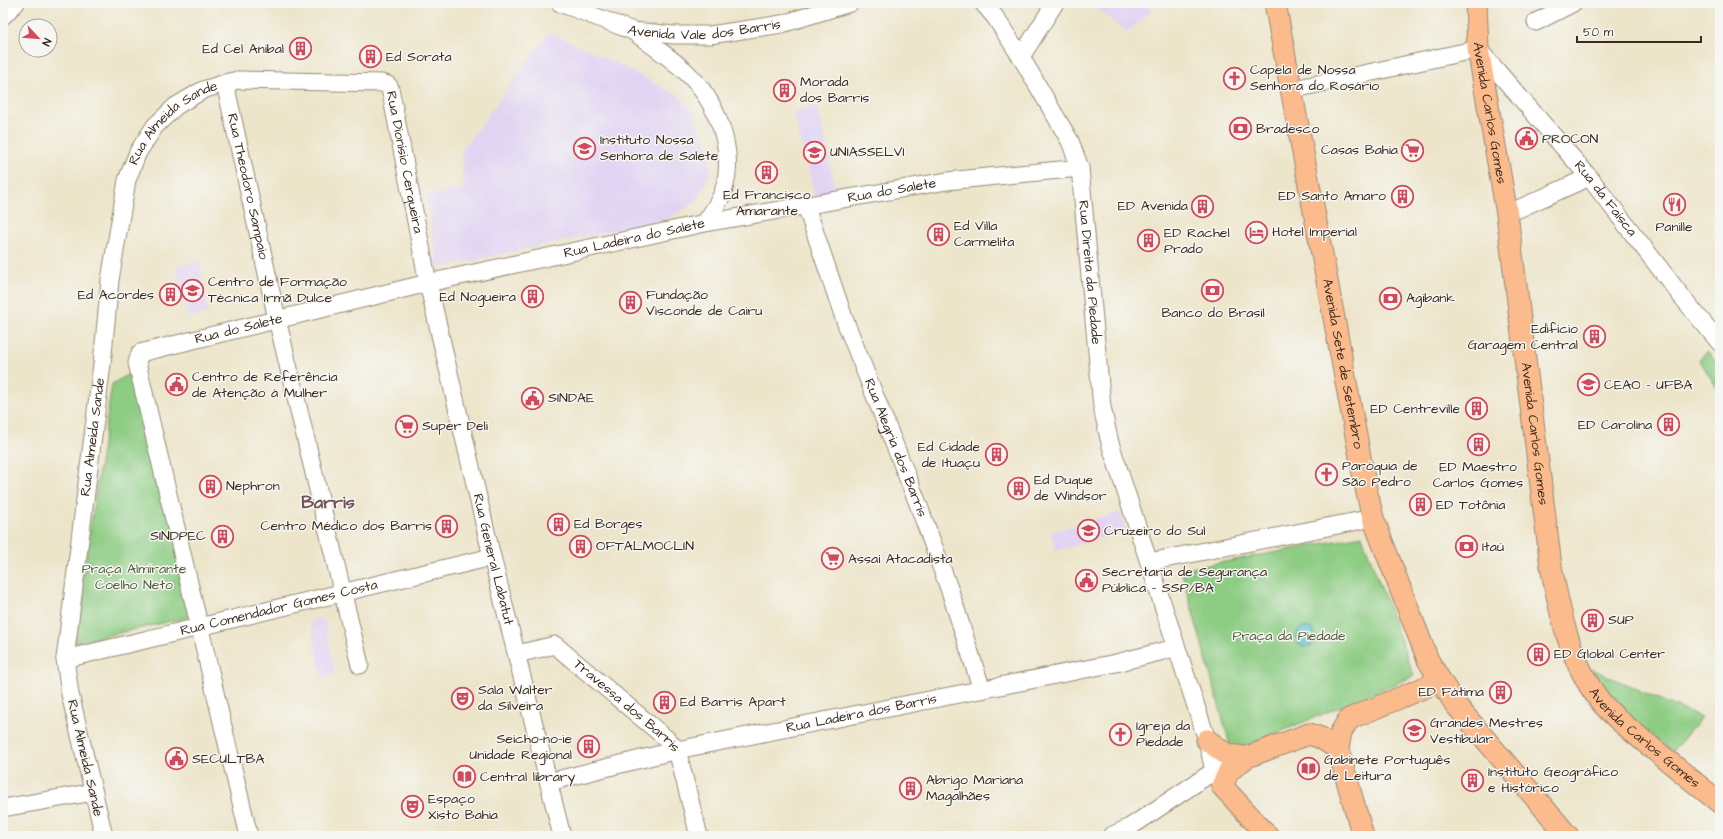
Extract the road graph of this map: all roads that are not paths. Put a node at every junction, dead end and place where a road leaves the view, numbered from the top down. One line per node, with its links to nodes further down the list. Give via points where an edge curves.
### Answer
1 (16, 3): 9 (street)
2 (560, 3): 11 (street, Avenida Vale dos Barris)
3 (850, 3): 11 (street, Avenida Vale dos Barris, via 782,24 710,35)
4 (983, 3): 13 (street, Rua Direita da Piedade)
5 (1055, 3): 13 (street)
6 (1275, 3): 15 (main road, Avenida Sete de Setembro)
7 (1476, 3): 12 (main road, Avenida Carlos Gomes)
8 (1573, 3): 10 (street)
9 (3, 16)
10 (1536, 22)
11 (633, 31): 20 (street, Rua Ladeira do Salete, via 684,71 704,92 718,116 726,149 727,174 718,205)
12 (1478, 49): 15 (street); 17 (street, Rua da Faísca); 19 (main road, Avenida Carlos Gomes)
13 (1021, 57): 16 (street, Rua Direita da Piedade, via 1070,141)
14 (225, 83): 21 (street, Rua Dionísio Cerqueira, via 238,80 388,85); 22 (street, Rua Theodoro Sampaio); 31 (street, Rua Almeida Sande, via 203,90 176,106 155,126 138,152 127,180 110,280)
15 (1290, 90): 24 (main road, Avenida Sete de Setembro)
16 (1080, 168): 18 (street, Rua do Salete, via 948,181); 26 (street, Rua Direita da Piedade, via 1102,407 1110,443)
17 (1589, 178): 19 (street); 23 (street, Rua da Faísca)
18 (806, 206): 20 (street, Rua do Salete); 34 (street, Rua Alegria dos Barris, via 845,321 950,591)
19 (1507, 214): 42 (main road, Avenida Carlos Gomes, via 1551,566 1568,642 1601,702)
20 (705, 223): 21 (street, Rua Ladeira do Salete)
21 (428, 283): 22 (street, Rua do Salete); 25 (street, Rua General Labatut)
22 (277, 319): 27 (street, Rua Theodoro Sampaio); 28 (street, Rua do Salete, via 143,351 137,363)
23 (1720, 343)
24 (1373, 518): 26 (street); 33 (main road, Avenida Sete de Setembro, via 1428,660)
25 (492, 556): 27 (street, Rua Comendador Gomes Costa); 30 (street, Rua General Labatut)
26 (1149, 562): 29 (street)
27 (343, 592): 28 (street, Rua Comendador Gomes Costa); 32 (street, Rua Theodoro Sampaio)
28 (200, 626): 31 (street, Rua Comendador Gomes Costa); 45 (street)
29 (1175, 648): 34 (street, Rua Ladeira dos Barris, via 1116,663); 35 (street)
30 (518, 654): 37 (street, Travessa dos Barris, via 556,645); 40 (street, Rua General Labatut)
31 (65, 659): 41 (street, Rua Almeida Sande, via 70,694)
32 (360, 665)
33 (1440, 682): 36 (main road, via 1349,719 1341,732); 51 (main road, Avenida Sete de Setembro, via 1474,727)
34 (982, 690): 37 (street, Rua Ladeira dos Barris)
35 (1207, 740): 38 (main road, via 1227,755); 39 (street)
36 (1338, 749): 38 (main road, via 1309,734); 50 (main road)
37 (677, 750): 40 (street, Rua Ladeira dos Barris); 47 (street, Travessa dos Barris)
38 (1247, 758): 39 (main road)
39 (1218, 779): 48 (street); 49 (main road)
40 (548, 782): 46 (street, Rua General Labatut)
41 (94, 792): 43 (street); 44 (street, Rua Almeida Sande)
42 (1720, 803)
43 (3, 808)
44 (104, 836)
45 (248, 836)
46 (562, 836)
47 (699, 836)
48 (1111, 836)
49 (1268, 836)
50 (1362, 836)
51 (1568, 836)

